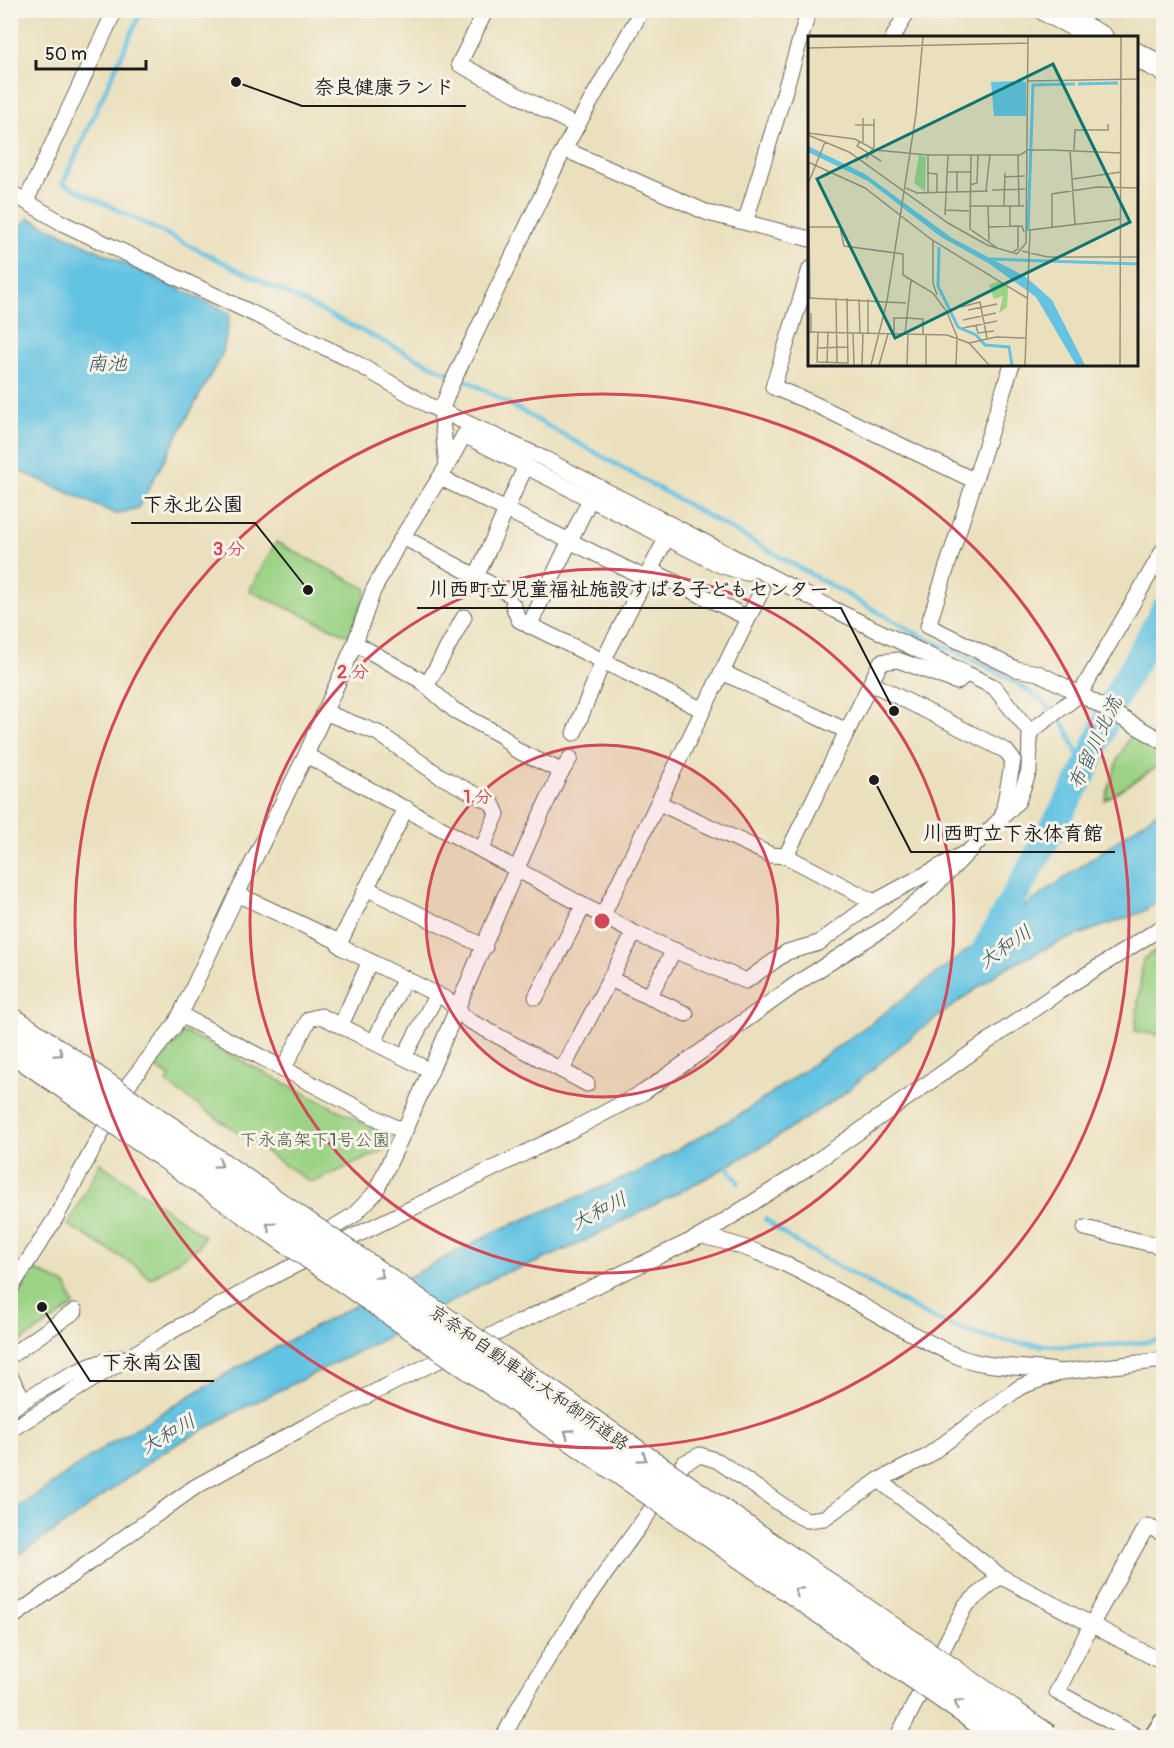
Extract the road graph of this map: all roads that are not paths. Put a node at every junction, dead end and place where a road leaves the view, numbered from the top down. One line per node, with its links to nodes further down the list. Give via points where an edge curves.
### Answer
1 (115, 10): 14 (street)
2 (486, 10): 11 (street, via 459,64)
3 (642, 10): 11 (street)
4 (809, 10): 15 (street)
5 (908, 10): 7 (street)
6 (1047, 10): 8 (highway)
7 (894, 36)
8 (1097, 36)
9 (1138, 56): 10 (highway)
10 (1164, 69)
11 (576, 126): 12 (street)
12 (564, 148): 15 (street, via 708,213); 19 (street, via 459,367)
13 (10, 192): 14 (street)
14 (26, 201): 19 (street, via 62,223 349,359)
15 (746, 220): 16 (street)
16 (808, 238)
17 (808, 275): 23 (street, via 773,387)
18 (1011, 366): 23 (street)
19 (442, 417): 20 (street); 22 (street); 30 (street, via 545,459)
20 (464, 435): 21 (street); 22 (street)
21 (526, 466): 24 (street); 25 (street)
22 (444, 472): 25 (street); 26 (street)
23 (973, 480): 39 (street, via 928,626)
24 (590, 498): 27 (street); 28 (street)
25 (507, 510): 28 (street); 32 (street)
26 (403, 537): 32 (street); 37 (street, via 373,591)
27 (667, 537): 30 (street, via 720,565 746,573); 31 (street)
28 (570, 541): 31 (street, via 641,576); 36 (street)
29 (1164, 549): 45 (street)
30 (755, 568): 41 (street)
31 (647, 574): 35 (street, via 654,572); 38 (street)
32 (473, 576): 36 (street, via 511,599 519,620)
33 (762, 590): 35 (street)
34 (464, 617): 43 (street)
35 (748, 618): 40 (street)
36 (529, 626): 38 (street)
37 (355, 643): 43 (street); 47 (street)
38 (603, 661): 46 (street); 50 (street)
39 (1014, 670): 44 (street); 45 (street, via 1038,674)
40 (722, 672): 46 (street); 49 (street)
41 (966, 674): 42 (street, via 957,682 898,660 881,662); 44 (street)
42 (871, 683): 49 (street); 55 (street, via 1006,751 1013,760)
43 (427, 685): 59 (street, via 454,710 502,736 516,750 566,765)
44 (996, 685): 48 (street)
45 (1085, 697): 48 (street, via 1059,709); 51 (street)
46 (703, 710): 53 (street)
47 (324, 712): 52 (street); 56 (street, via 378,733 440,776 492,803 497,814)
48 (1036, 728): 55 (street, via 1029,771 1018,801)
49 (847, 731): 58 (street)
50 (574, 733)
51 (1164, 742)
52 (306, 755): 54 (street); 61 (street)
53 (659, 803): 58 (street, via 771,855); 64 (street)
54 (406, 808): 56 (street); 60 (street)
55 (1002, 818): 57 (street)
56 (482, 849): 59 (street)
57 (971, 851): 62 (street, via 951,858); 92 (street, via 888,926 764,1006 644,1092)
58 (786, 856): 62 (street)
59 (516, 870): 63 (street); 68 (street)
60 (366, 888): 67 (street); 68 (street)
61 (237, 894): 67 (street); 78 (street)
62 (874, 902): 69 (street, via 819,943 787,952 746,981)
63 (583, 907): 64 (street); 75 (street)
64 (602, 917): 66 (street)
65 (1164, 926): 90 (street, via 1057,993 804,1170)
66 (634, 933): 69 (street); 72 (street)
67 (339, 944): 70 (street)
68 (484, 947): 76 (street)
69 (674, 950): 74 (street)
70 (370, 961): 71 (street); 80 (street)
71 (405, 978): 73 (street); 81 (street)
72 (610, 980): 74 (street); 85 (street)
73 (436, 994): 76 (street); 83 (street)
74 (649, 997): 77 (street)
75 (536, 998)
76 (459, 1010): 85 (street, via 468,1020); 86 (street)
77 (686, 1014)
78 (180, 1015): 84 (street); 93 (street, via 127,1086 55,1219)
79 (10, 1020): 113 (highway, 京奈和自動車道;大和御所道路, one-way to 113, bridge)
80 (340, 1025): 81 (street); 84 (street, via 321,1016 309,1019)
81 (374, 1042): 83 (street)
82 (10, 1047): 112 (highway, 京奈和自動車道;大和御所道路, one-way to 82, bridge)
83 (404, 1057): 86 (street)
84 (283, 1070): 88 (street, via 393,1127)
85 (562, 1070): 87 (street)
86 (431, 1071): 88 (street)
87 (587, 1084)
88 (406, 1129): 92 (street, via 375,1193 354,1215 297,1249)
89 (1085, 1228): 91 (street)
90 (701, 1236): 98 (street, via 729,1241 784,1265 960,1358); 106 (street, via 393,1383 205,1482 93,1557)
91 (1164, 1247)
92 (283, 1271): 96 (street)
93 (10, 1289)
94 (75, 1311): 95 (street)
95 (10, 1356)
96 (127, 1358): 100 (street, via 98,1362); 102 (street)
97 (1164, 1360): 98 (street)
98 (1061, 1372): 103 (street, via 1020,1387 926,1457)
99 (10, 1376): 100 (street)
100 (24, 1400): 101 (street)
101 (10, 1410)
102 (10, 1430)
103 (879, 1479): 105 (street); 110 (street, via 824,1518 807,1520 718,1461 700,1455 684,1463 601,1579 529,1688)
104 (1164, 1534): 107 (street, via 1147,1526)
105 (1000, 1576): 107 (street); 111 (street, via 965,1606)
106 (10, 1619)
107 (1091, 1625): 108 (street); 114 (street, via 1057,1692)
108 (1164, 1663)
109 (1164, 1724): 115 (main road)
110 (503, 1737)
111 (897, 1737)
112 (1005, 1737)
113 (1047, 1737)
114 (1140, 1737)
115 (1155, 1737)

